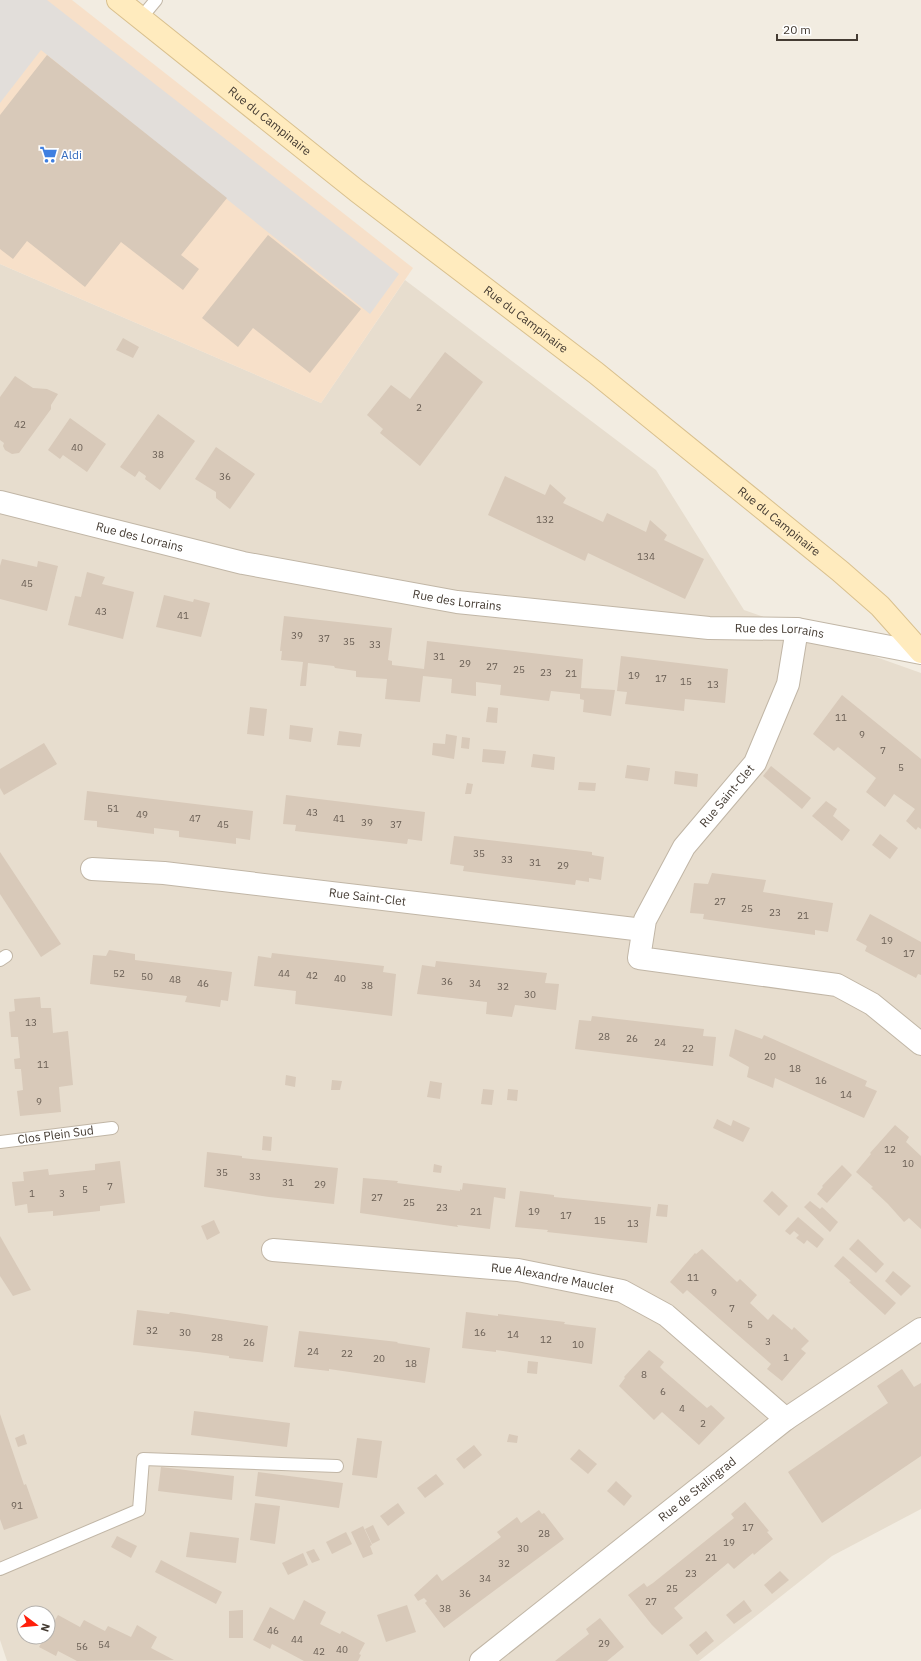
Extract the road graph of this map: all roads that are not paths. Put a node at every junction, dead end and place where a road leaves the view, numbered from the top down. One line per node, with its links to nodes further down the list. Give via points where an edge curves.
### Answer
1 (118, 0): 3 (main road, Rue du Campinaire)
2 (156, 0): 3 (lane)
3 (141, 18): 6 (main road, Rue du Campinaire, via 357,191 620,393 880,606)
4 (0, 502): 5 (street, Rue des Lorrains, via 243,563 457,602 709,628)
5 (797, 629): 6 (street, Rue des Lorrains); 8 (street, Rue Saint-Clet, via 788,684 755,763 684,847 645,920)
6 (921, 652)
7 (92, 869): 8 (street, Rue Saint-Clet, via 164,873)
8 (643, 930): 9 (street, Rue Saint-Clet, via 639,958 837,985 872,1004)
9 (921, 1044)
10 (112, 1128): 11 (lane, Clos Plein Sud)
11 (0, 1142)
12 (273, 1250): 14 (street, Rue Alexandre Mauclet, via 518,1270 622,1291 666,1315)
13 (921, 1329): 14 (street, Rue de Stalingrad)
14 (786, 1419): 17 (street, Rue de Stalingrad)
15 (337, 1466): 16 (lane, via 143,1459 139,1510)
16 (0, 1569)
17 (481, 1661)

